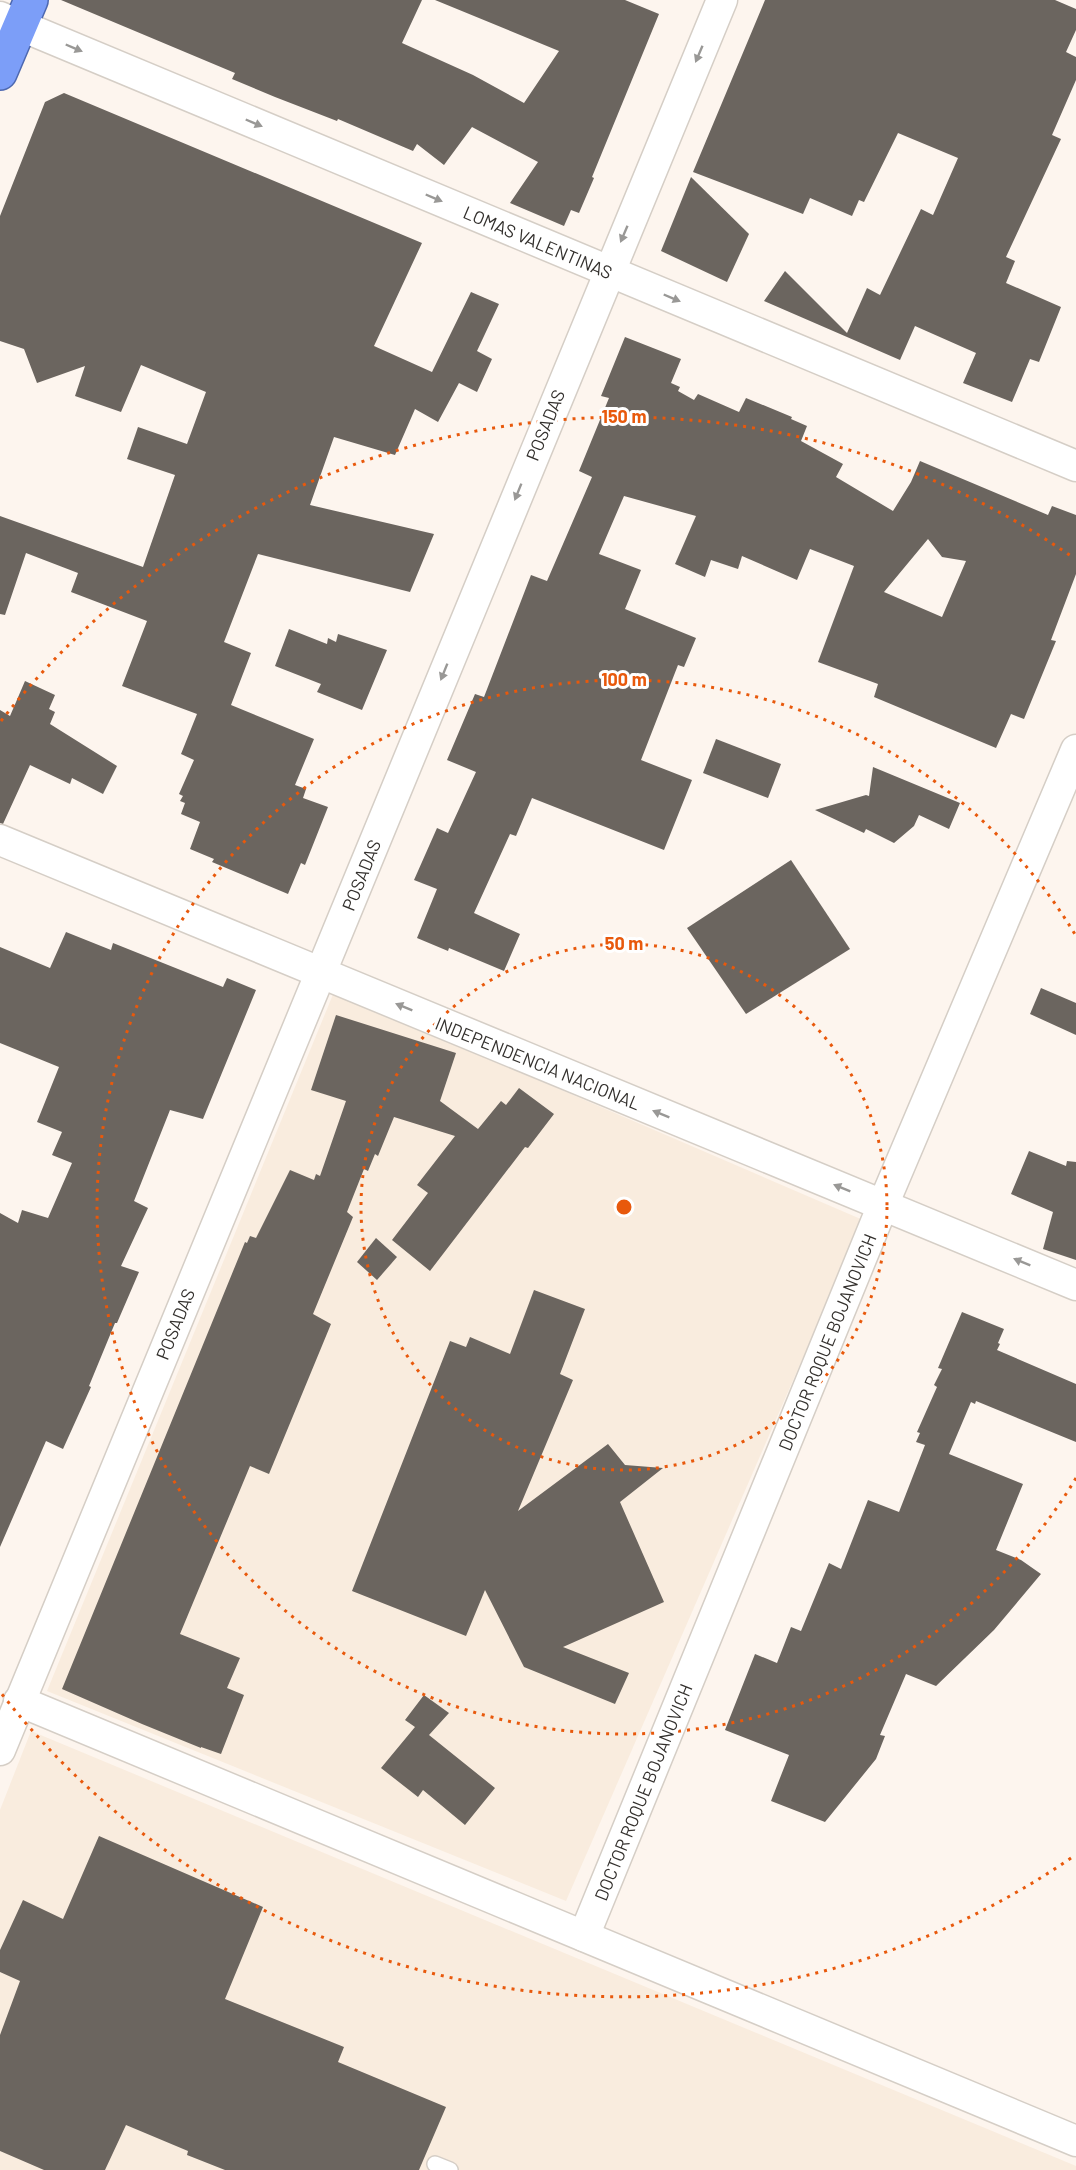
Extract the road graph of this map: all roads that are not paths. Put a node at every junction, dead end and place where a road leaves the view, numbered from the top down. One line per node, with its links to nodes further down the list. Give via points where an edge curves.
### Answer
1 (722, 0): 4 (street, POSADAS, one-way to 4)
2 (17, 14): 3 (highway); 4 (street, LOMAS VALENTINAS, one-way to 4)
3 (0, 74)
4 (609, 271): 5 (street, LOMAS VALENTINAS, one-way to 5); 8 (street, POSADAS, one-way to 8)
5 (1076, 466)
6 (1076, 750): 9 (street, DOCTOR ROQUE BOJANOVICH)
7 (0, 840): 8 (street, INDEPENDENCIA NACIONAL)
8 (320, 973): 9 (street, INDEPENDENCIA NACIONAL, one-way to 8); 11 (street, POSADAS)
9 (883, 1205): 10 (street, INDEPENDENCIA NACIONAL, one-way to 9); 13 (street, DOCTOR ROQUE BOJANOVICH)
10 (1076, 1285)
11 (19, 1701): 12 (street, POSADAS); 13 (street)
12 (0, 1750)
13 (584, 1936): 14 (street)
14 (1076, 2141)

